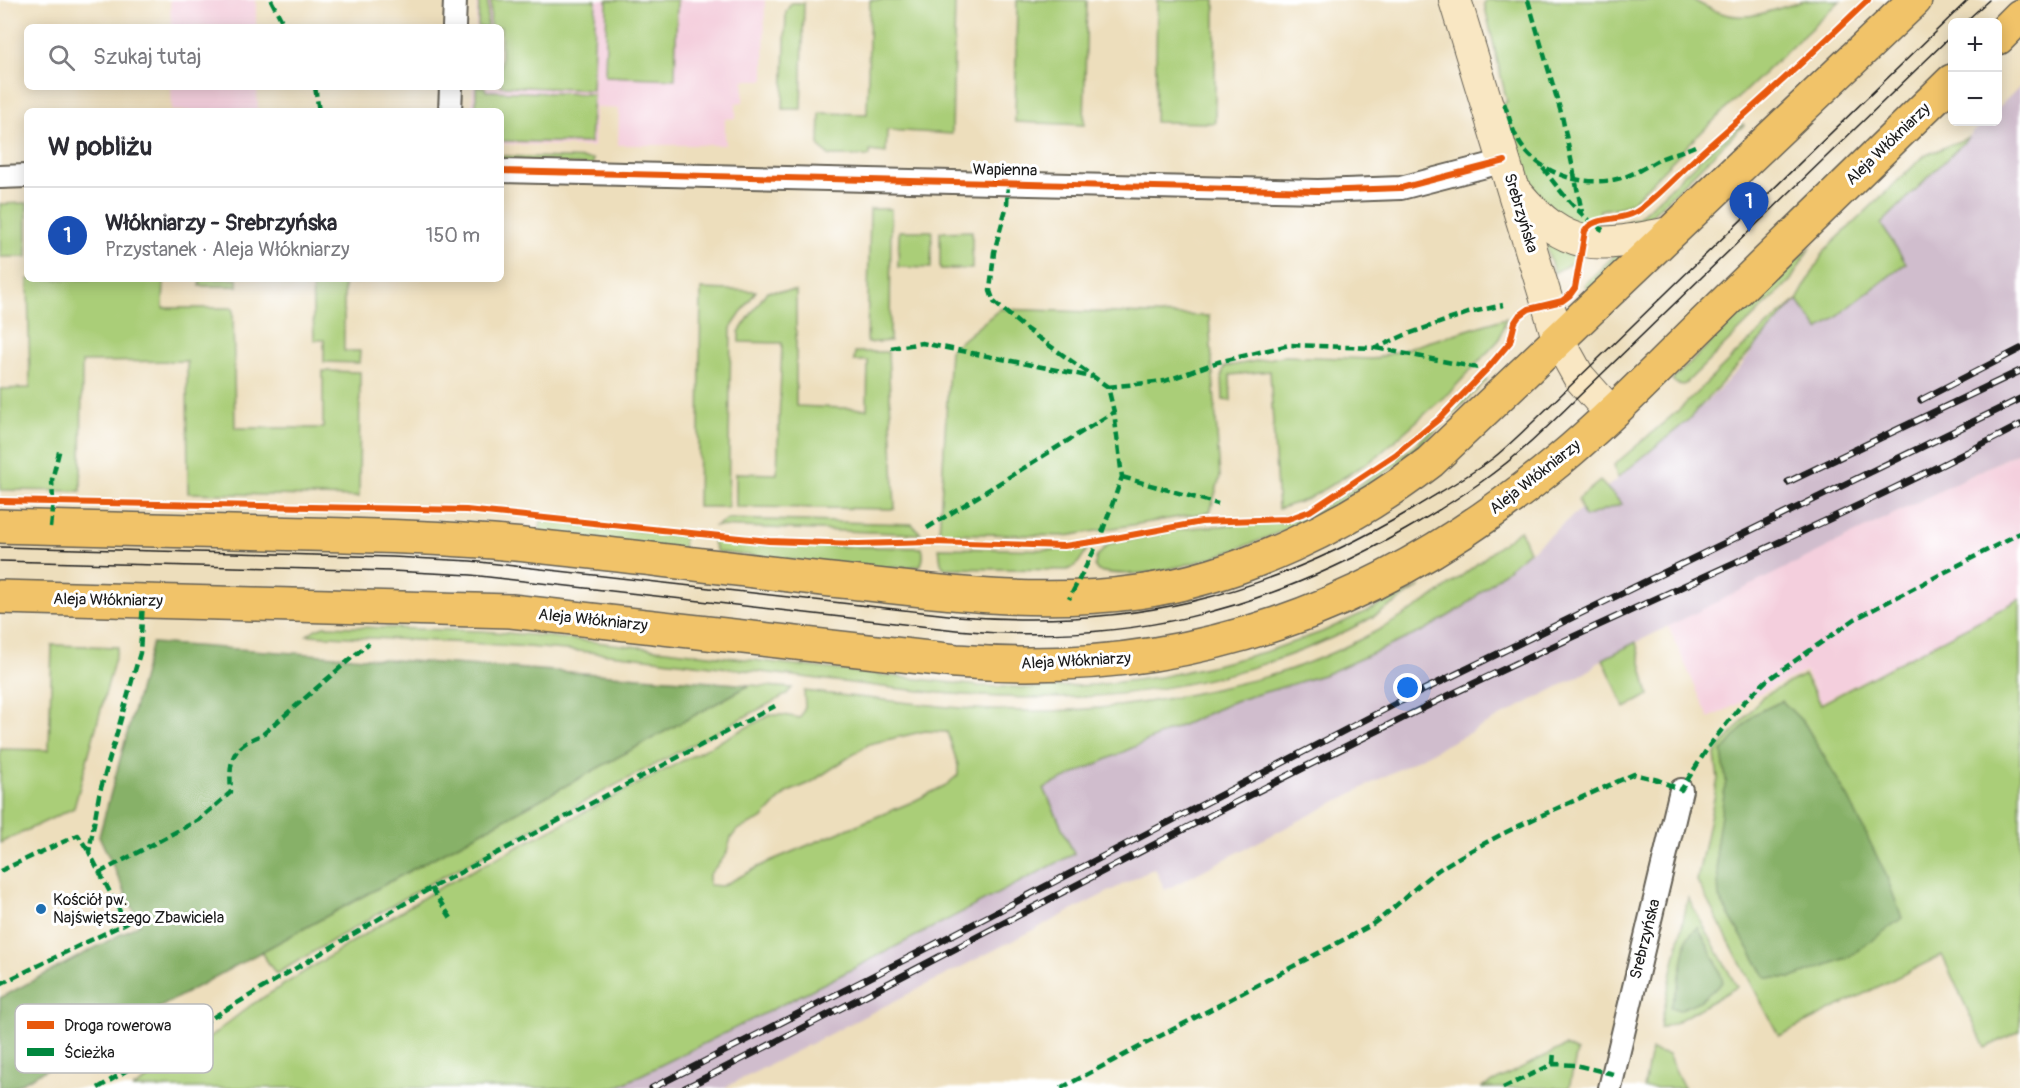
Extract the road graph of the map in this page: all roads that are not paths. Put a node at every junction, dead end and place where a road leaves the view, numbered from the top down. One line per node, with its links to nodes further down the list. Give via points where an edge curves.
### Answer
1 (455, 0): 5 (street)
2 (1455, 0): 11 (main road, Srebrzyńska)
3 (1915, 0): 14 (main road)
4 (2020, 16): 6 (main road)
5 (454, 24)
6 (2002, 34)
7 (1948, 86): 16 (main road, Aleja Włókniarzy)
8 (451, 90): 9 (street)
9 (450, 108)
10 (504, 171): 11 (street, Wapienna, via 1317,191 1401,188)
11 (1509, 174): 14 (main road, via 1543,219 1583,242 1613,243); 15 (main road, Srebrzyńska)
12 (24, 176): 13 (street)
13 (0, 177)
14 (1669, 233): 15 (main road)
15 (1559, 341): 16 (main road, Srebrzyńska, via 1579,377); 17 (main road, via 1430,462 1353,515 1258,559 1141,592 1069,599 995,597 452,539)
16 (1611, 413): 18 (main road, Aleja Włókniarzy, via 1554,465 1499,507 1377,582 1329,605 1243,635 1120,660 1060,665 987,663 511,611)
17 (0, 526)
18 (0, 597)
19 (1681, 790): 20 (street, Srebrzyńska)
20 (1610, 1088)

